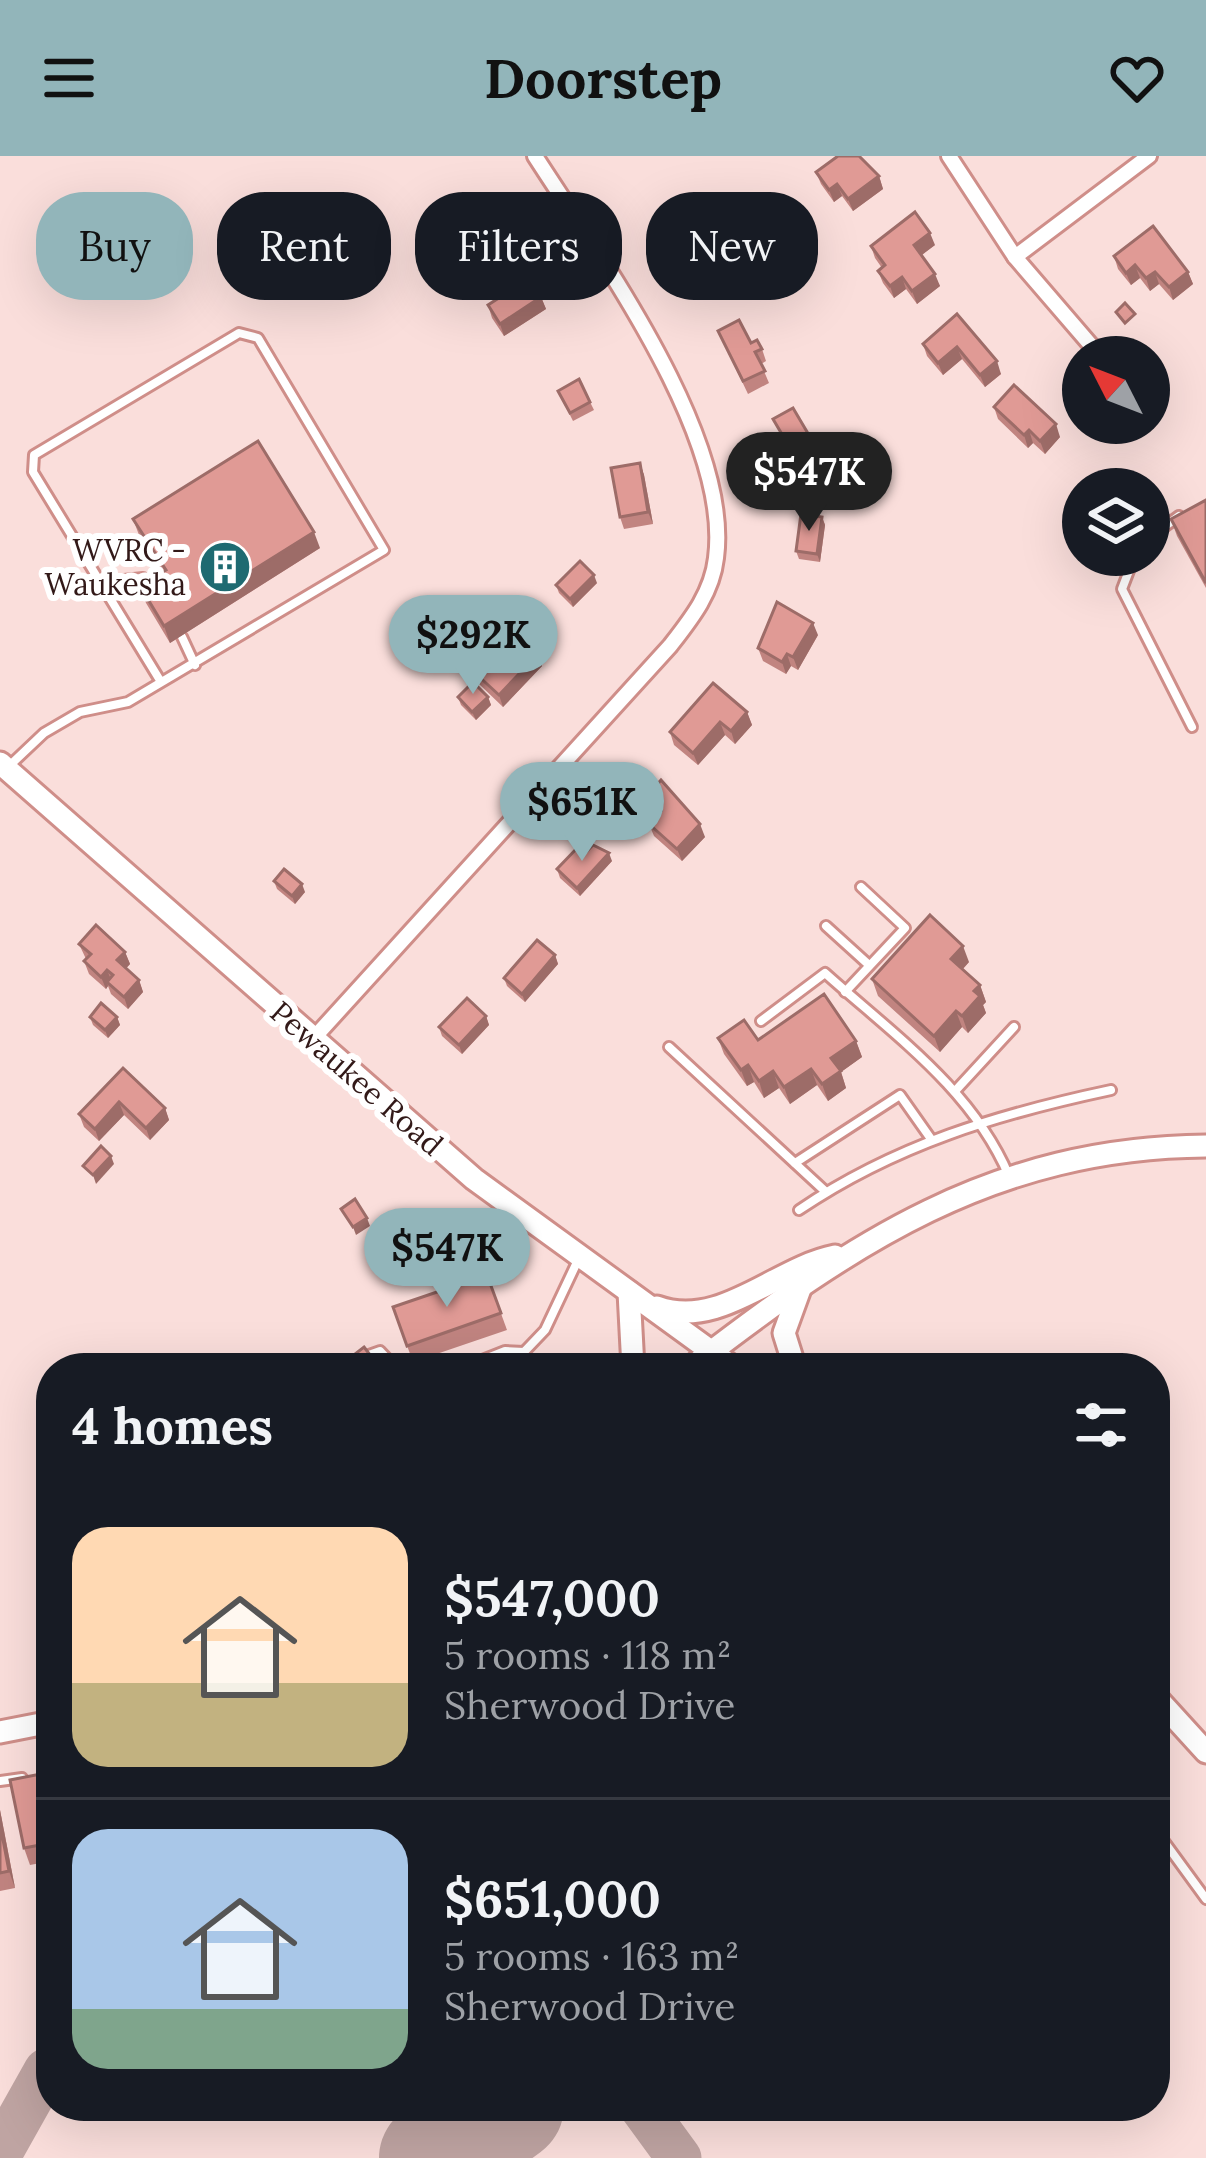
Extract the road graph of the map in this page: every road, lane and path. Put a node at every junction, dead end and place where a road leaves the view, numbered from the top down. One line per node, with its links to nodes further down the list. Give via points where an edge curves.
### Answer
1 (535, 156): 22 (street, via 622,287 707,464 718,523 713,573 670,646)
2 (949, 156): 4 (street)
3 (1149, 156): 4 (street)
4 (1015, 257): 5 (street)
5 (1083, 336)
6 (1190, 509): 7 (lane)
7 (1170, 523)
8 (1127, 576): 14 (lane, via 1122,589)
9 (109, 596): 10 (lane, via 124,580 142,578); 12 (lane, via 33,472 34,455 239,333 258,338 384,550); 13 (lane)
10 (159, 598)
11 (182, 637): 12 (lane)
12 (195, 665): 13 (lane)
13 (161, 682): 15 (lane, via 128,702 80,712)
14 (1192, 727)
15 (2, 769): 22 (main road, Pewaukee Road)
16 (861, 886): 18 (lane, via 905,928)
17 (826, 926): 18 (lane)
18 (870, 965): 19 (lane)
19 (845, 992): 20 (lane, via 825,974); 24 (lane)
20 (761, 1022)
21 (1014, 1028): 24 (lane)
22 (312, 1040): 34 (main road, Pewaukee Road, via 475,1180)
23 (669, 1047): 29 (lane)
24 (956, 1090): 26 (lane)
25 (1111, 1090): 26 (lane)
26 (982, 1120): 27 (lane); 30 (lane)
27 (931, 1139): 29 (lane, via 900,1095); 31 (lane)
28 (1206, 1146): 30 (main road, via 1102,1155)
29 (795, 1163): 31 (lane)
30 (1009, 1176): 33 (main road, via 928,1207)
31 (826, 1192): 32 (lane)
32 (799, 1210)
33 (848, 1253): 35 (main road); 36 (main road, via 804,1264 710,1311 680,1313)
34 (580, 1256): 36 (main road, Pewaukee Road); 38 (lane, via 545,1330 524,1352)
35 (803, 1283): 37 (main road); 40 (main road, via 784,1327)
36 (635, 1296): 37 (main road, Pewaukee Road); 39 (main road)
37 (712, 1352)
38 (502, 1353)
39 (633, 1353)
40 (788, 1353)
41 (1170, 1712): 44 (main road)
42 (36, 1725): 43 (main road)
43 (0, 1732)
44 (1206, 1752)
45 (34, 1777): 46 (lane)
46 (0, 1781)
47 (1170, 1850): 48 (lane)
48 (1206, 1899)

